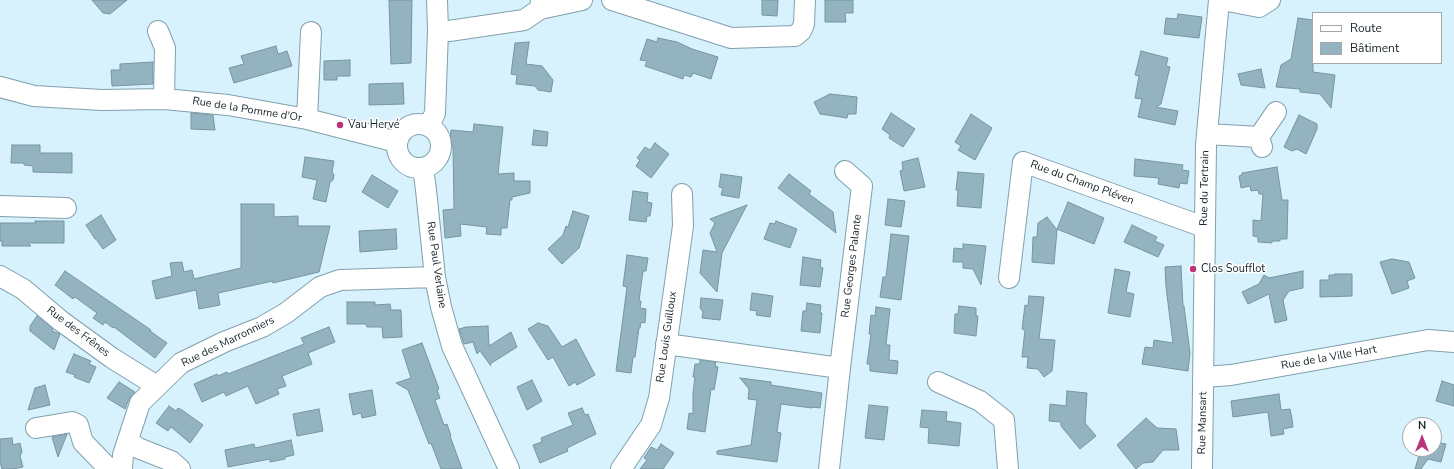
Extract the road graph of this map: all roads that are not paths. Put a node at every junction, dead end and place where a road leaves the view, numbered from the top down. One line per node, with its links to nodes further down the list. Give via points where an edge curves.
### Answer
1 (437, 0): 10 (street)
2 (582, 0): 7 (street)
3 (612, 0): 4 (street, via 731,38 795,36 804,24)
4 (805, 0)
5 (1219, 0): 17 (street, Rue du Tertrain)
6 (1222, 0): 8 (street)
7 (541, 5): 10 (street, via 524,20)
8 (1265, 8)
9 (158, 31): 13 (street, via 165,48)
10 (438, 31): 16 (street, via 435,113)
11 (311, 32): 15 (street)
12 (0, 87): 13 (street, Rue de la Pomme d'Or, via 34,96 102,100)
13 (164, 99): 15 (street, Rue de la Pomme d'Or, via 228,105)
14 (1276, 112): 17 (street, via 1260,142)
15 (307, 119): 18 (street, Rue de la Pomme d'Or)
16 (429, 126): 18 (street, via 409,126); 19 (street, via 439,136 441,149 435,162)
17 (1207, 134): 24 (street, Rue du Tertrain)
18 (397, 142): 19 (street, via 399,156 403,162 409,166)
19 (422, 168): 26 (street, Rue Paul Verlaine)
20 (846, 171): 30 (street, Rue Georges Palante, via 862,186)
21 (682, 194): 29 (street, Rue Louis Guilloux, via 682,226)
22 (0, 206): 23 (street)
23 (66, 208)
24 (1204, 227): 27 (street, Rue du Champ Pléven, via 1023,162); 31 (street, Rue du Tertrain)
25 (0, 276): 33 (street, Rue des Frênes, via 23,289 61,321 112,358)
26 (435, 277): 33 (street, Rue des Marronniers, via 340,280 320,287 286,313 262,327 181,363); 39 (street, Rue Paul Verlaine, via 452,346)
27 (1009, 278)
28 (1454, 342): 31 (street, Rue de la Ville Hart, via 1428,340 1231,375)
29 (666, 344): 30 (street); 40 (street, Rue Louis Guilloux, via 659,398 651,425)
30 (840, 368): 41 (street, Rue Georges Palante)
31 (1204, 377): 43 (street, Rue Mansart)
32 (938, 382): 42 (street, via 980,401 1004,420)
33 (157, 386): 35 (street, Rue des Marronniers, via 140,403)
34 (36, 428): 36 (street, via 72,422 78,424 84,442)
35 (128, 441): 37 (street, Rue des Marronniers); 38 (street, via 138,448 171,461)
36 (109, 469)
37 (122, 469)
38 (180, 469)
39 (509, 469)
40 (621, 469)
41 (829, 469)
42 (1008, 469)
43 (1202, 469)

